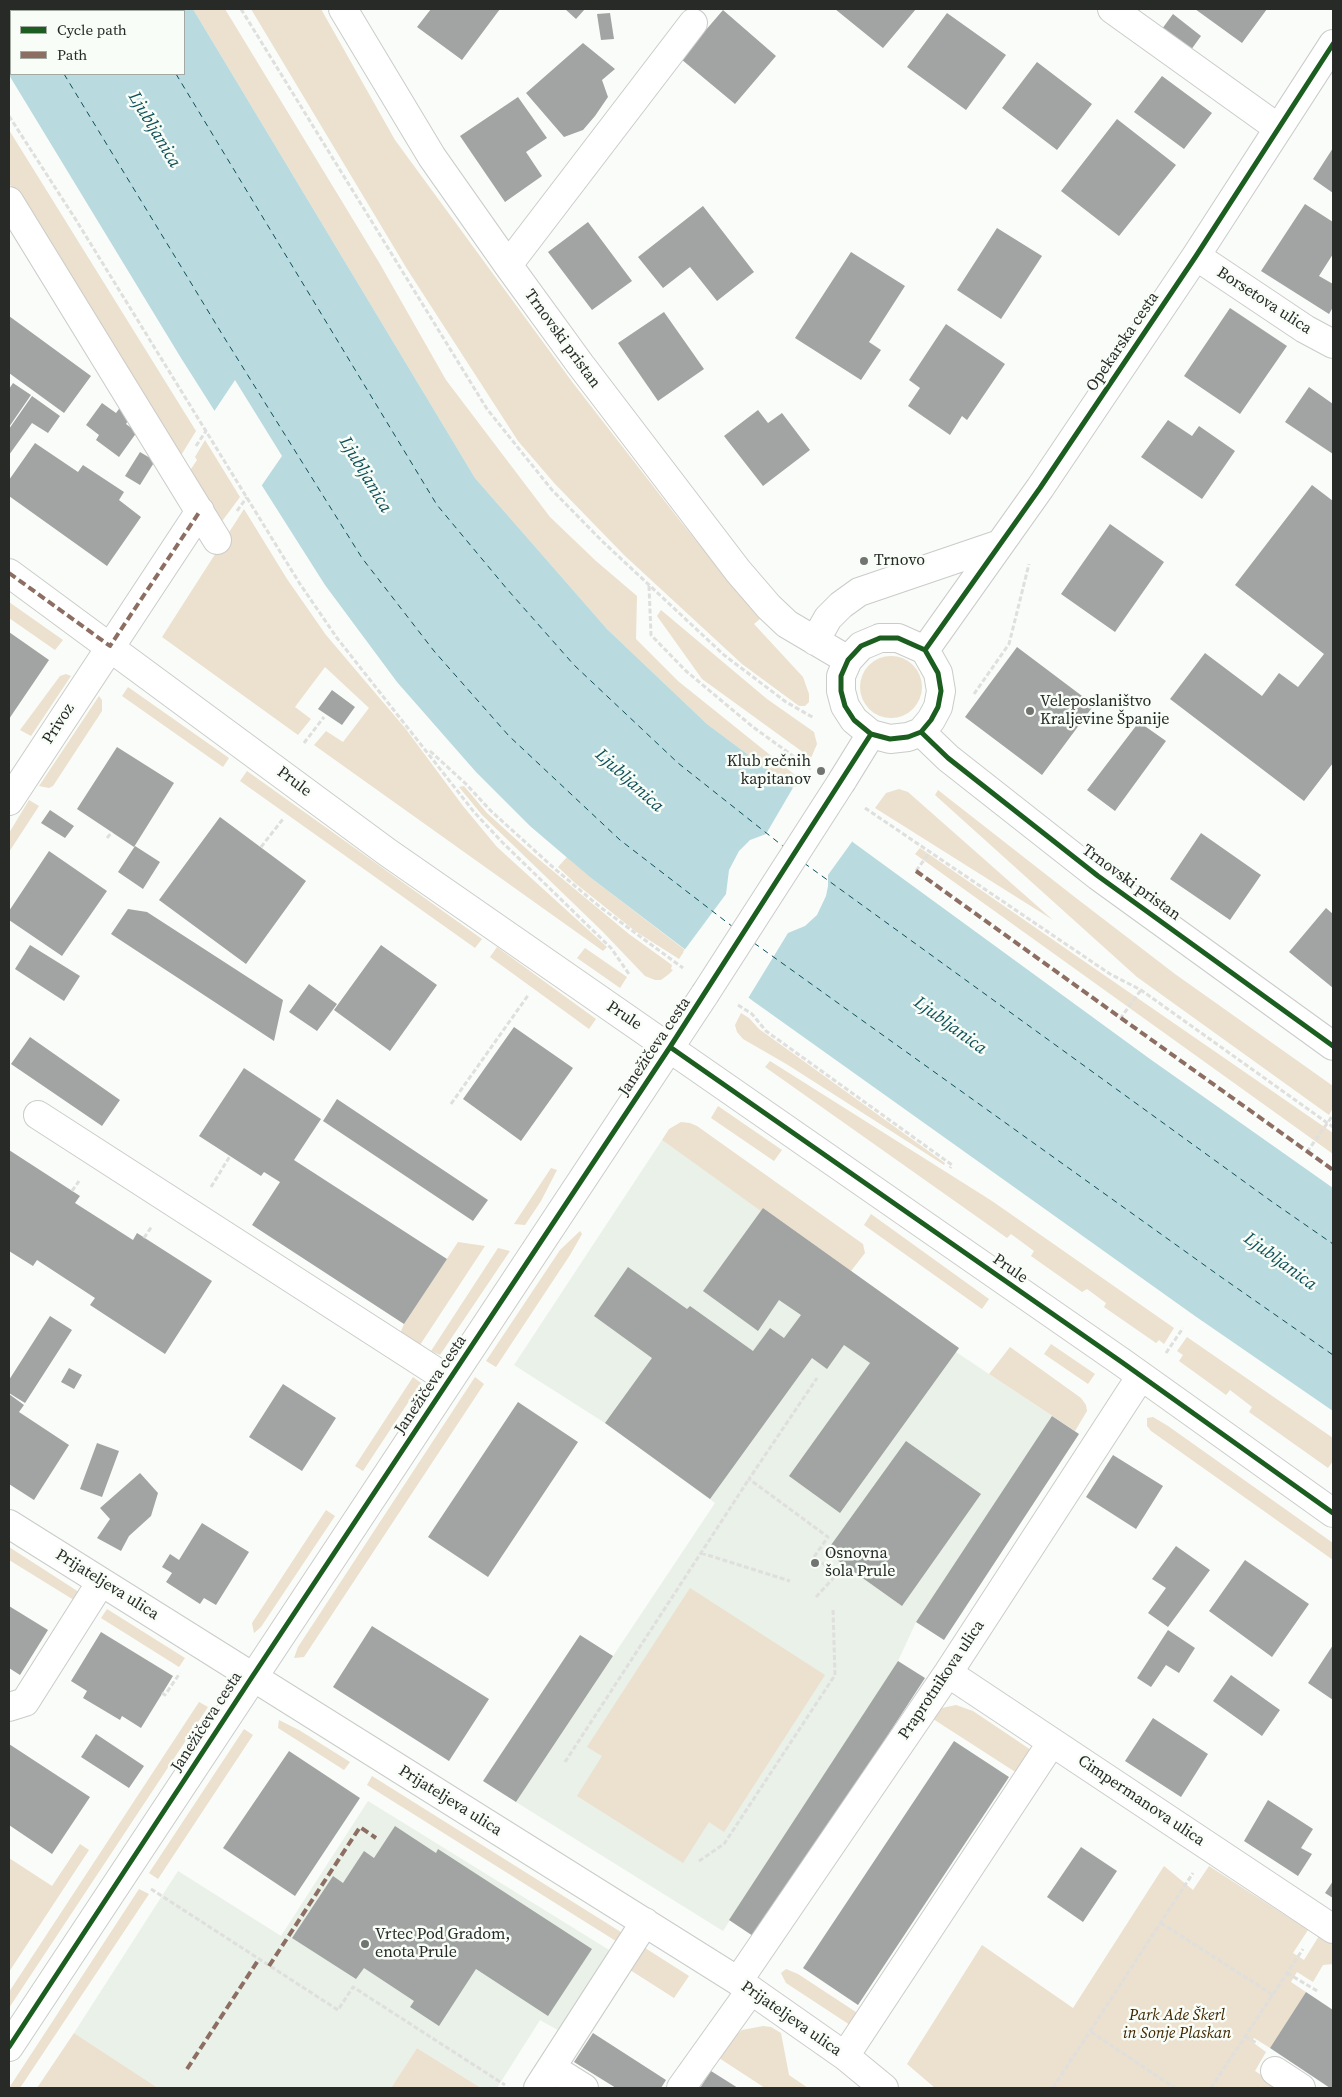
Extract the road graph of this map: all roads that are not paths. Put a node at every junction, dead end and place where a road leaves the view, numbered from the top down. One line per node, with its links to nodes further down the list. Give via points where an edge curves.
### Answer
1 (343, 9): 8 (street, Trnovski pristan, via 432,157)
2 (1112, 9): 5 (street)
3 (693, 23): 8 (street)
4 (1333, 44): 5 (street, Opekarska cesta)
5 (1278, 128): 7 (street, Opekarska cesta)
6 (9, 201): 10 (street)
7 (1196, 256): 9 (street, Borsetova ulica, via 1305,329); 12 (street, Opekarska cesta)
8 (508, 266): 14 (street, Trnovski pristan, via 738,571 787,624)
9 (1333, 344)
10 (200, 511): 11 (street); 15 (street, Privoz)
11 (217, 540)
12 (1000, 544): 14 (street, via 859,592 828,618); 16 (street, Opekarska cesta)
13 (9, 572): 15 (street, Prule)
14 (815, 641): 17 (street, Trnovski pristan)
15 (110, 646): 20 (street, Privoz); 22 (street, Prule, via 387,852)
16 (925, 650): 17 (street, via 898,638 880,638 861,646); 18 (street, via 938,673 941,691 932,720)
17 (848, 660): 19 (street, via 841,676 845,706 854,720)
18 (921, 732): 19 (street, via 890,739); 21 (street, Trnovski pristan, via 948,758 1098,876)
19 (871, 734): 22 (street, Janežičeva cesta, bridge)
20 (9, 801)
21 (1333, 1046)
22 (670, 1048): 24 (street, Prule); 25 (street, Janežičeva cesta)
23 (38, 1115): 25 (street)
24 (1141, 1376): 26 (street, Prule); 29 (street, Praprotnikova ulica)
25 (449, 1380): 30 (street, Janežičeva cesta)
26 (1333, 1513)
27 (9, 1524): 28 (street, Prijateljeva ulica)
28 (101, 1582): 30 (street, Prijateljeva ulica); 31 (street, via 25,1702)
29 (948, 1673): 32 (street, Cimpermanova ulica); 35 (street, Praprotnikova ulica)
30 (252, 1677): 33 (street, Prijateljeva ulica); 36 (street, Janežičeva cesta)
31 (9, 1707)
32 (1052, 1742): 34 (street, Cimpermanova ulica); 37 (street)
33 (645, 1922): 35 (street, Prijateljeva ulica); 39 (street)
34 (1327, 1925)
35 (745, 1986): 37 (street, Prijateljeva ulica); 41 (street, Praprotnikova ulica)
36 (9, 2047)
37 (844, 2056): 42 (street, Prijateljeva ulica)
38 (1275, 2071): 43 (street)
39 (545, 2078): 40 (street)
40 (584, 2088)
41 (681, 2088)
42 (884, 2088)
43 (1301, 2088)

